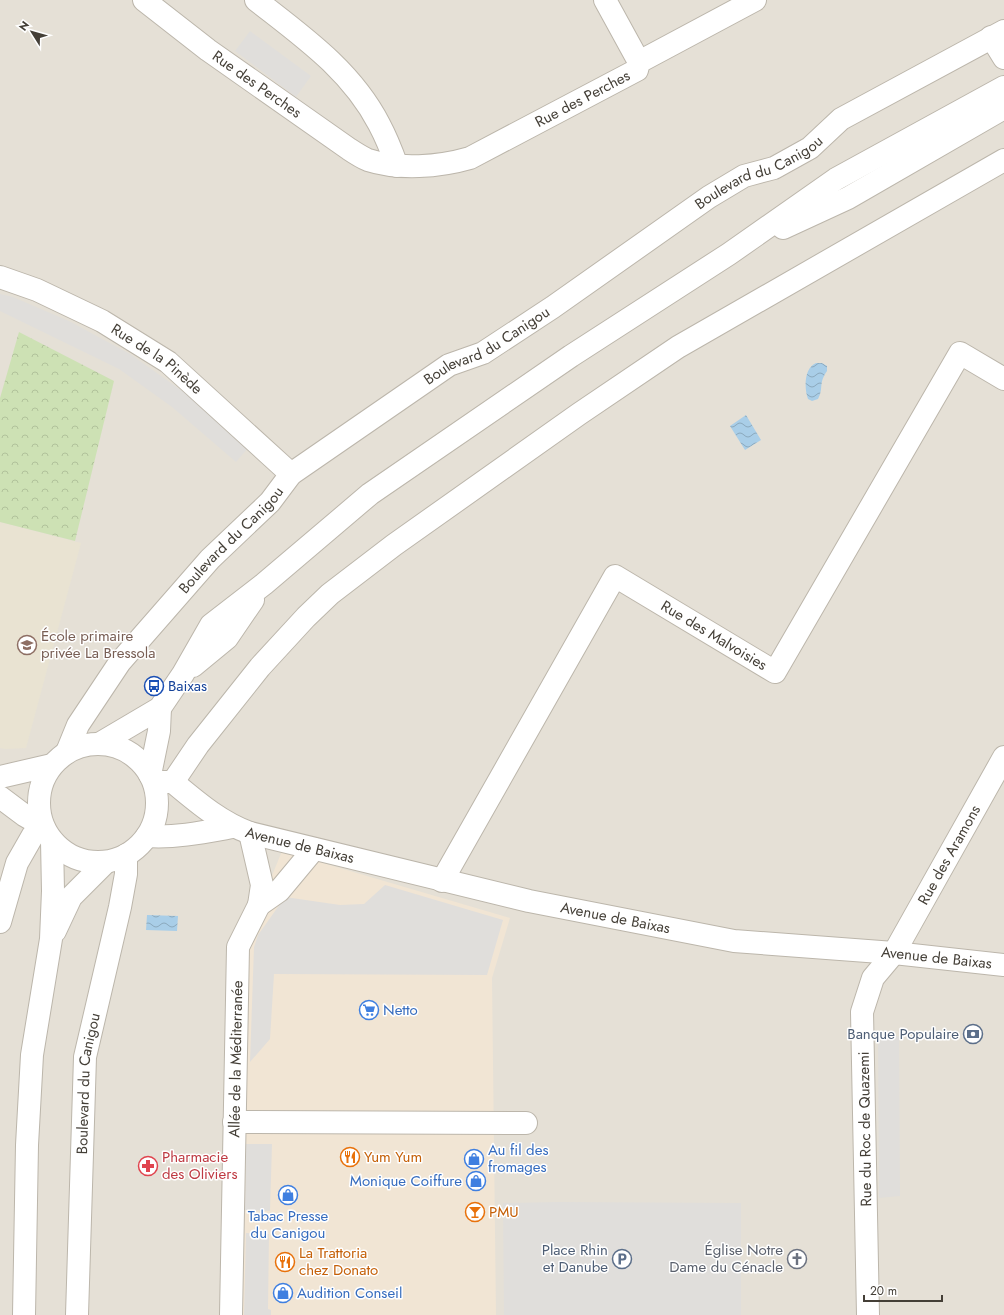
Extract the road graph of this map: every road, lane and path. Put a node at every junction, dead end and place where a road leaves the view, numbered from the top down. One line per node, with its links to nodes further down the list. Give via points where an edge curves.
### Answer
1 (144, 0): 11 (street, Rue des Perches, via 208,50 349,149 367,160)
2 (256, 0): 11 (street, via 329,58 353,84 379,123)
3 (605, 0): 7 (street)
4 (755, 0): 7 (street, Rue des Perches)
5 (998, 34): 6 (street, Boulevard du Canigou); 15 (street, Boulevard du Canigou, via 841,119 810,148 774,168 744,176 709,197 483,353 449,365)
6 (1004, 58)
7 (639, 62): 11 (street, Rue des Perches, via 637,70 470,158 450,164)
8 (1004, 88): 12 (street, via 836,179)
9 (1004, 108): 12 (street, via 848,198)
10 (1004, 160): 21 (street, via 678,347 394,545 330,594 306,617 260,667 198,746)
11 (398, 166)
12 (730, 254): 16 (street, via 571,356 370,494 212,625)
13 (0, 277): 15 (street, Rue de la Pinède, via 37,290 102,321 168,362)
14 (1004, 379): 28 (street, Rue des Malvoisies, via 960,353 775,672 615,576)
15 (291, 474): 19 (street, Boulevard du Canigou, via 270,502 210,559 120,662 78,725)
16 (160, 708): 17 (street); 21 (street)
17 (99, 744): 19 (street, via 83,746); 21 (street, via 115,746 129,752)
18 (1004, 757): 32 (street, Rue des Aramons)
19 (60, 759): 20 (street); 24 (street, via 44,779 39,794 39,810)
20 (0, 777)
21 (159, 780): 23 (street, Avenue de Baixas); 25 (street, via 155,819)
22 (0, 797): 24 (street)
23 (242, 830): 25 (street, Avenue de Baixas, via 164,837); 26 (street, Avenue de Baixas); 29 (street, Allée de la Méditerranée, via 262,885)
24 (47, 832): 27 (street, via 67,854 86,861); 30 (street, via 33,835 17,863); 31 (street, via 53,891)
25 (147, 836): 27 (street, via 137,847)
26 (314, 849): 28 (street, Avenue de Baixas); 29 (street, Allée de la Méditerranée, via 279,890)
27 (116, 859): 31 (street, via 71,897); 37 (street, Boulevard du Canigou, via 126,874 85,1057)
28 (442, 881): 32 (street, Avenue de Baixas, via 529,901 734,941)
29 (259, 905): 34 (street, Allée de la Méditerranée, via 238,947)
30 (0, 922)
31 (51, 939): 36 (street, via 32,1056 27,1145)
32 (894, 953): 33 (street, Avenue de Baixas); 39 (street, Rue du Roc de Quazemi, via 873,978 862,1012)
33 (1004, 965)
34 (234, 1122): 35 (street); 38 (street, Allée de la Méditerranée)
35 (526, 1123)
36 (24, 1315)
37 (77, 1315)
38 (231, 1315)
39 (868, 1315)

